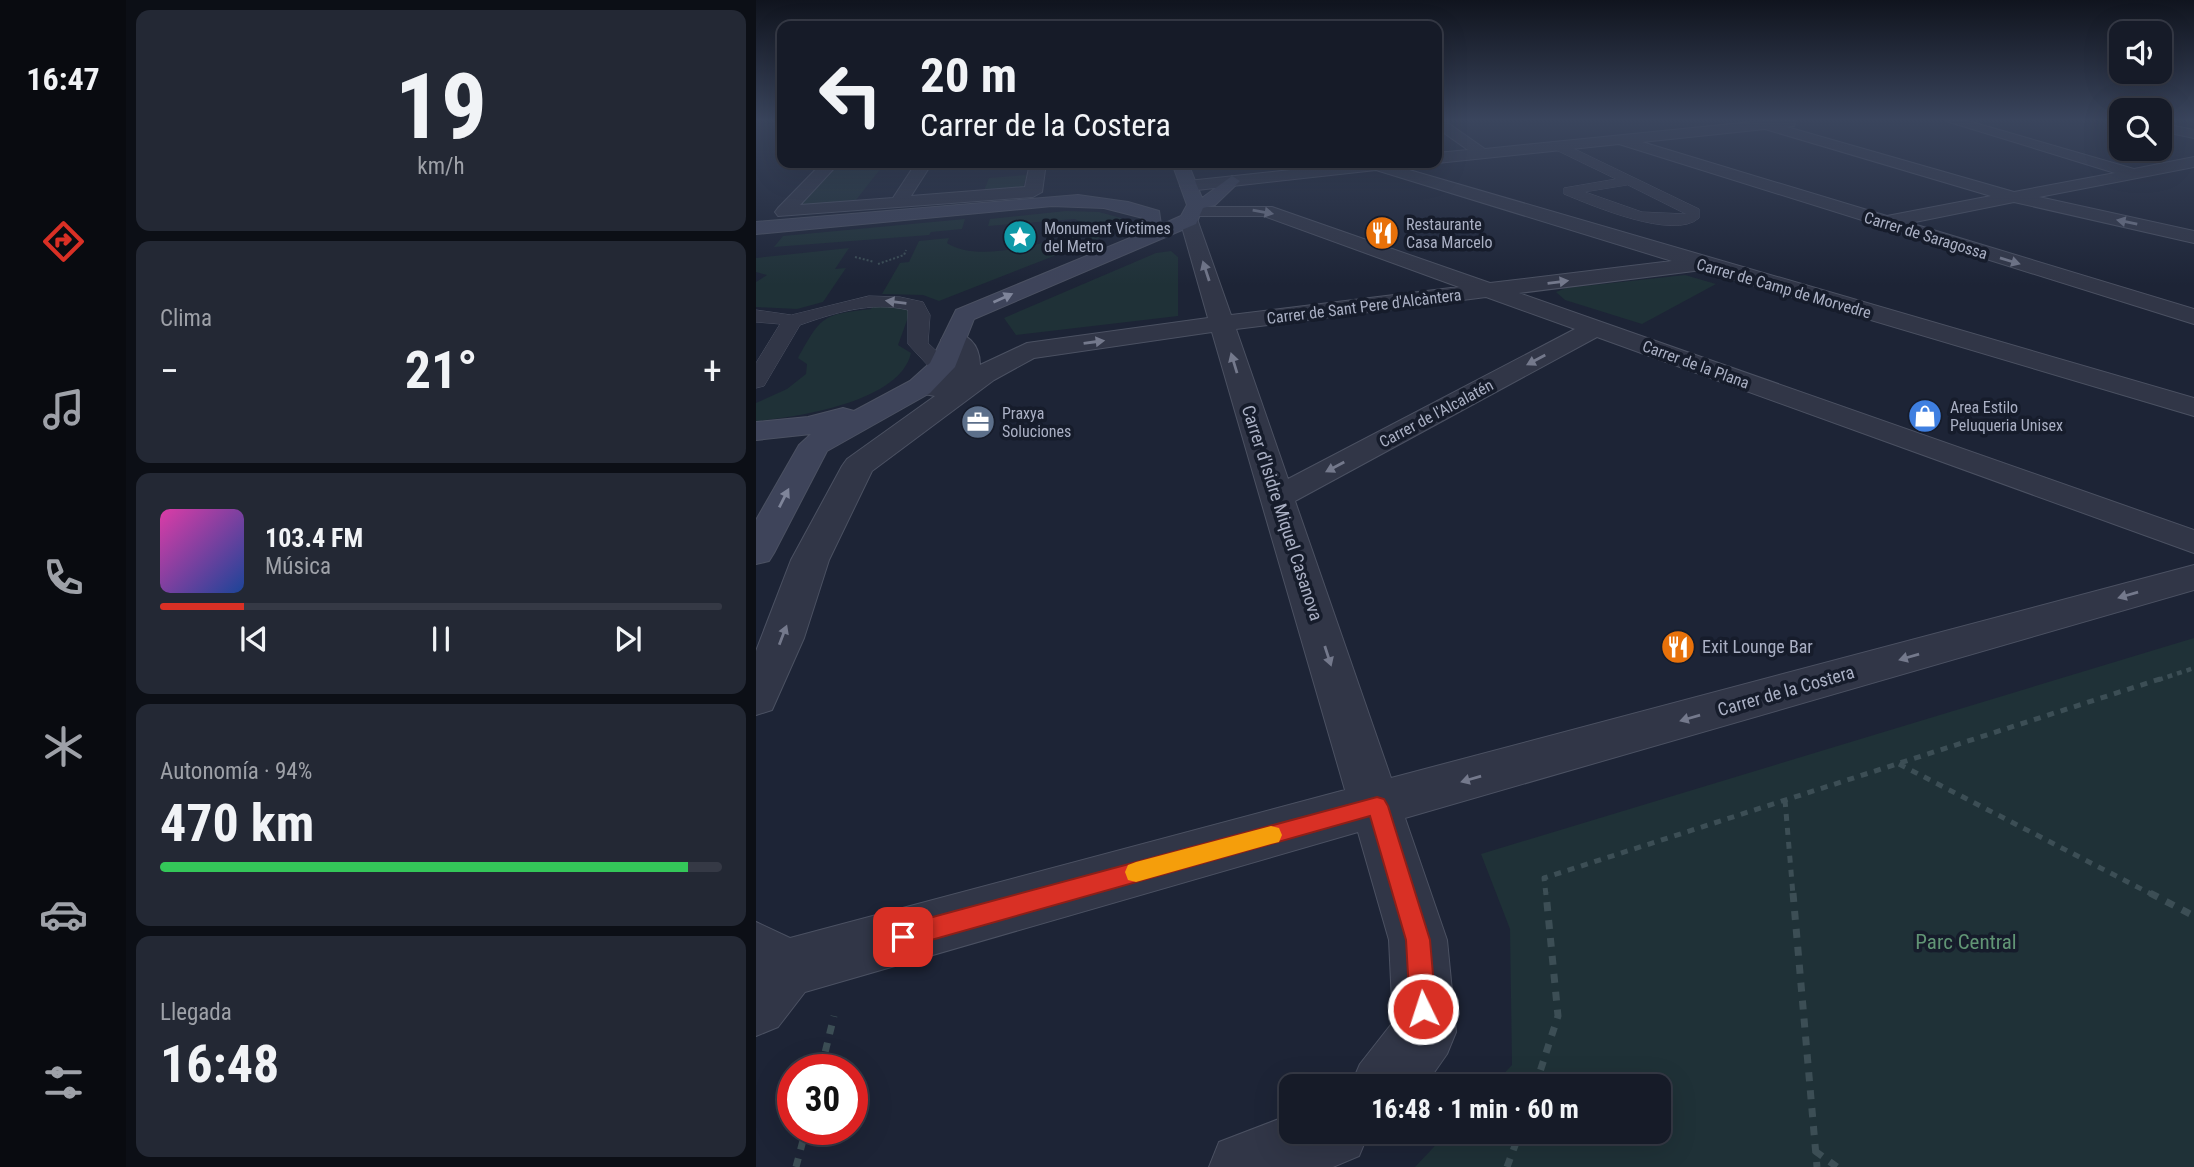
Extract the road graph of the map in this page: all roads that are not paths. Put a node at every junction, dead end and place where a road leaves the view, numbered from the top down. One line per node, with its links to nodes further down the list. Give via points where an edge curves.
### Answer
1 (819, 175): 18 (street, via 784,212)
2 (916, 175): 18 (street)
3 (1035, 175): 18 (street, via 1032,192)
4 (1181, 175): 15 (street)
5 (1282, 175): 12 (street)
6 (1422, 175): 25 (street, Carrer de Camp de Morvedre)
7 (1618, 175): 13 (lane)
8 (1735, 175): 21 (street, Carrer de Saragossa)
9 (1938, 175): 17 (street)
10 (2127, 175): 17 (street)
11 (2145, 175): 14 (street)
12 (1232, 181): 15 (street); 20 (street)
13 (1629, 181): 13 (lane, via 1694,212 1691,218 1639,219 1569,191)
14 (2182, 181)
15 (1182, 187): 20 (street)
16 (1137, 191): 19 (street)
17 (2009, 196): 21 (street); 23 (street, one-way to 17)
18 (898, 203)
19 (1043, 203): 22 (street); 24 (street, via 1129,205 1152,215 1152,225)
20 (1193, 212): 24 (street); 26 (street, Carrer de la Plana, one-way to 26, via 1266,211); 30 (street, Carrer d'Isidre Miquel Casanova, one-way to 20)
21 (1885, 222): 28 (street, Carrer de Saragossa, one-way to 28)
22 (756, 228)
23 (2194, 237)
24 (1135, 244): 32 (street, one-way to 24, via 964,315)
25 (1703, 264): 26 (street, Carrer de Sant Pere d'Alcàntera, one-way to 25); 36 (street, Carrer de Camp de Morvedre)
26 (1489, 290): 30 (street, Carrer de Sant Pere d'Alcàntera); 31 (street, Carrer de la Plana)
27 (756, 316): 29 (lane)
28 (2194, 317)
29 (792, 321): 33 (lane, one-way to 29, via 918,344 920,315 916,306 905,302 838,306); 34 (lane)
30 (1222, 323): 38 (street, Carrer de Sant Pere d'Alcàntera, one-way to 30, via 984,374 1027,351); 39 (street, Carrer d'Isidre Miquel Casanova, one-way to 30)
31 (1596, 328): 39 (street, Carrer de l'Alcalatén, one-way to 39); 40 (street, Carrer de la Plana)
32 (954, 340): 33 (street); 38 (street, via 967,349 967,368 868,433)
33 (942, 367): 35 (street)
34 (756, 381)
35 (898, 400): 37 (street, via 808,426); 41 (street, one-way to 35, via 814,445)
36 (2194, 407)
37 (756, 431)
38 (858, 466): 43 (street, one-way to 38, via 810,560)
39 (1276, 498): 44 (street, Carrer d'Isidre Miquel Casanova, one-way to 44)
40 (2194, 542)
41 (756, 553)
42 (2194, 577): 44 (street, Carrer de la Costera, one-way to 44)
43 (756, 698)
44 (1377, 806): 45 (street, Carrer de la Costera); 46 (street, via 1418,940 1425,1032)
45 (766, 975)
46 (1393, 1074)
47 (1304, 1144): 48 (street)
48 (1244, 1167)

